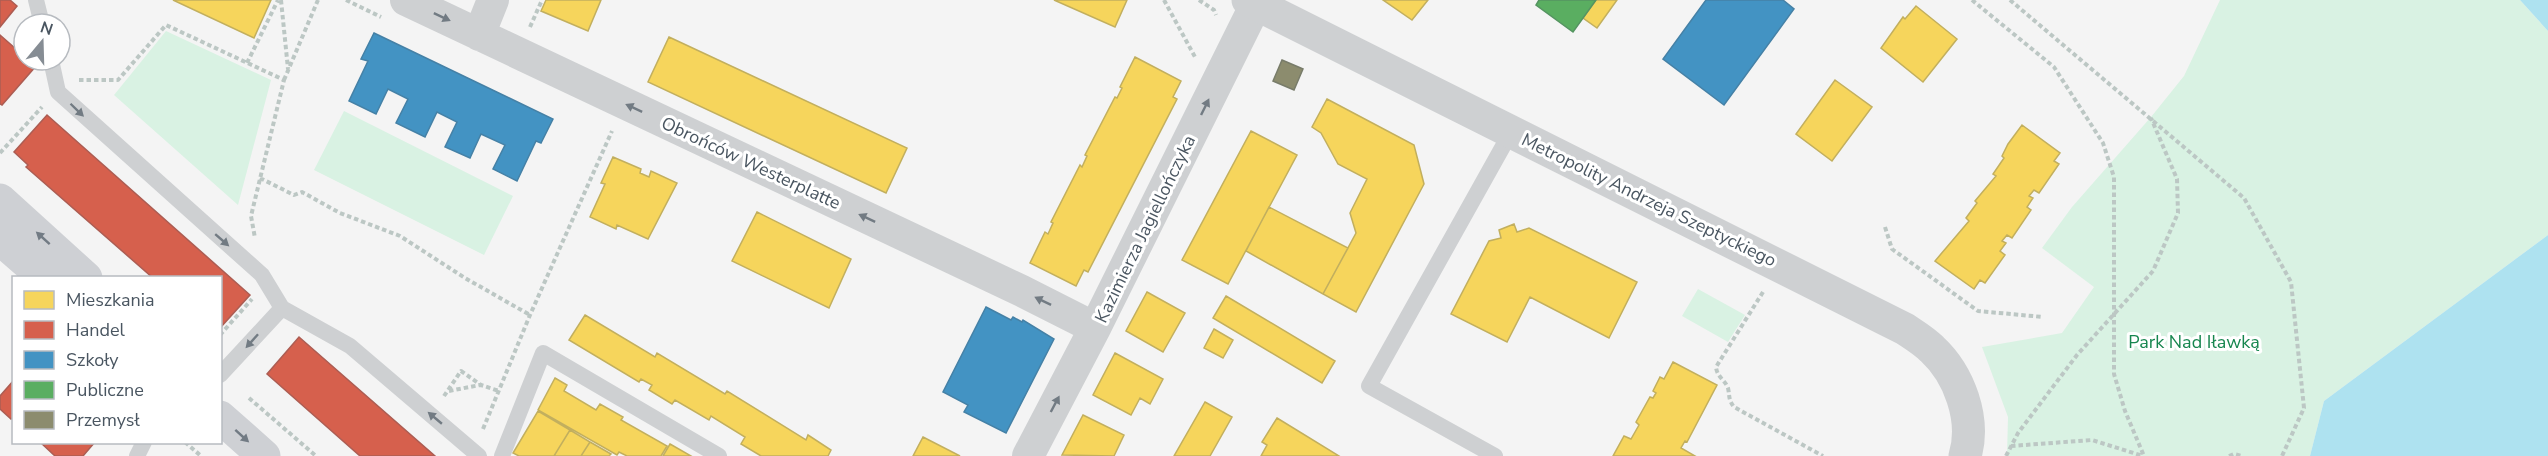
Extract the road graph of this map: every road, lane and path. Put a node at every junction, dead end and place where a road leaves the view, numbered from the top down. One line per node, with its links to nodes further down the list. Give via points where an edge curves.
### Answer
1 (279, 0): 12 (path); 14 (path)
2 (318, 0): 14 (path)
3 (406, 0): 11 (street, Obrońców Westerplatte, one-way to 11)
4 (493, 0): 11 (street)
5 (542, 0): 10 (path)
6 (1164, 0): 13 (path)
7 (1972, 0): 32 (path, via 2054,67 2103,143 2114,177)
8 (2010, 0): 19 (path)
9 (1254, 2): 21 (street, Metropolity Andrzeja Szeptyckiego); 35 (street, Kazimierza Jagiellończyka, one-way to 9)
10 (528, 32)
11 (479, 35): 35 (street, Obrońców Westerplatte, one-way to 11)
12 (248, 63): 16 (path, via 166,25 118,80); 17 (path)
13 (1198, 63)
14 (288, 70): 17 (path)
15 (54, 72): 28 (lane, one-way to 28, via 58,92)
16 (75, 80)
17 (284, 80): 23 (path)
18 (43, 106): 22 (path)
19 (2151, 117): 32 (path, via 2177,179 2178,213 2153,271); 60 (path, via 2244,198 2291,282 2304,408)
20 (614, 127): 33 (path)
21 (1511, 132): 27 (street, Metropolity Andrzeja Szeptyckiego); 53 (lane, via 1369,386)
22 (0, 153)
23 (260, 178): 28 (path, via 251,216); 33 (path, via 294,195 302,192 340,213 400,236)
24 (0, 200): 30 (main road, one-way to 24)
25 (1885, 226): 34 (path, via 1892,249 1978,310)
26 (0, 239): 29 (main road)
27 (1778, 264): 54 (path, via 1716,367 1717,375 1734,406); 55 (street, Metropolity Andrzeja Szeptyckiego, via 1905,329 1932,348 1963,396 1968,421)
28 (262, 275): 31 (lane)
29 (43, 276)
30 (84, 276)
31 (282, 308): 36 (lane, one-way to 36); 41 (lane, via 350,345)
32 (2114, 314): 45 (path, via 2077,355); 57 (path, via 2114,374)
33 (530, 315): 40 (path)
34 (2043, 317)
35 (1095, 328): 52 (street, Kazimierza Jagiellończyka, one-way to 35)
36 (222, 374)
37 (222, 376): 49 (path)
38 (481, 385): 39 (path); 39 (path, via 461,371); 40 (path)
39 (448, 391): 41 (path); 42 (path)
40 (499, 391): 46 (path, via 478,441)
41 (412, 398): 42 (lane)
42 (431, 414): 46 (lane, one-way to 42)
43 (222, 419): 48 (main road, one-way to 48)
44 (187, 444): 47 (path)
45 (2011, 446): 56 (path); 57 (path, via 2092,440)
46 (478, 455)
47 (201, 456)
48 (264, 456)
49 (316, 456)
50 (502, 456): 51 (lane, via 543,353)
51 (719, 456)
52 (1028, 456)
53 (1495, 456)
54 (1823, 456)
55 (1965, 456)
56 (2006, 456)
57 (2144, 456)
58 (2229, 456): 59 (path)
59 (2242, 456)
60 (2282, 456)

